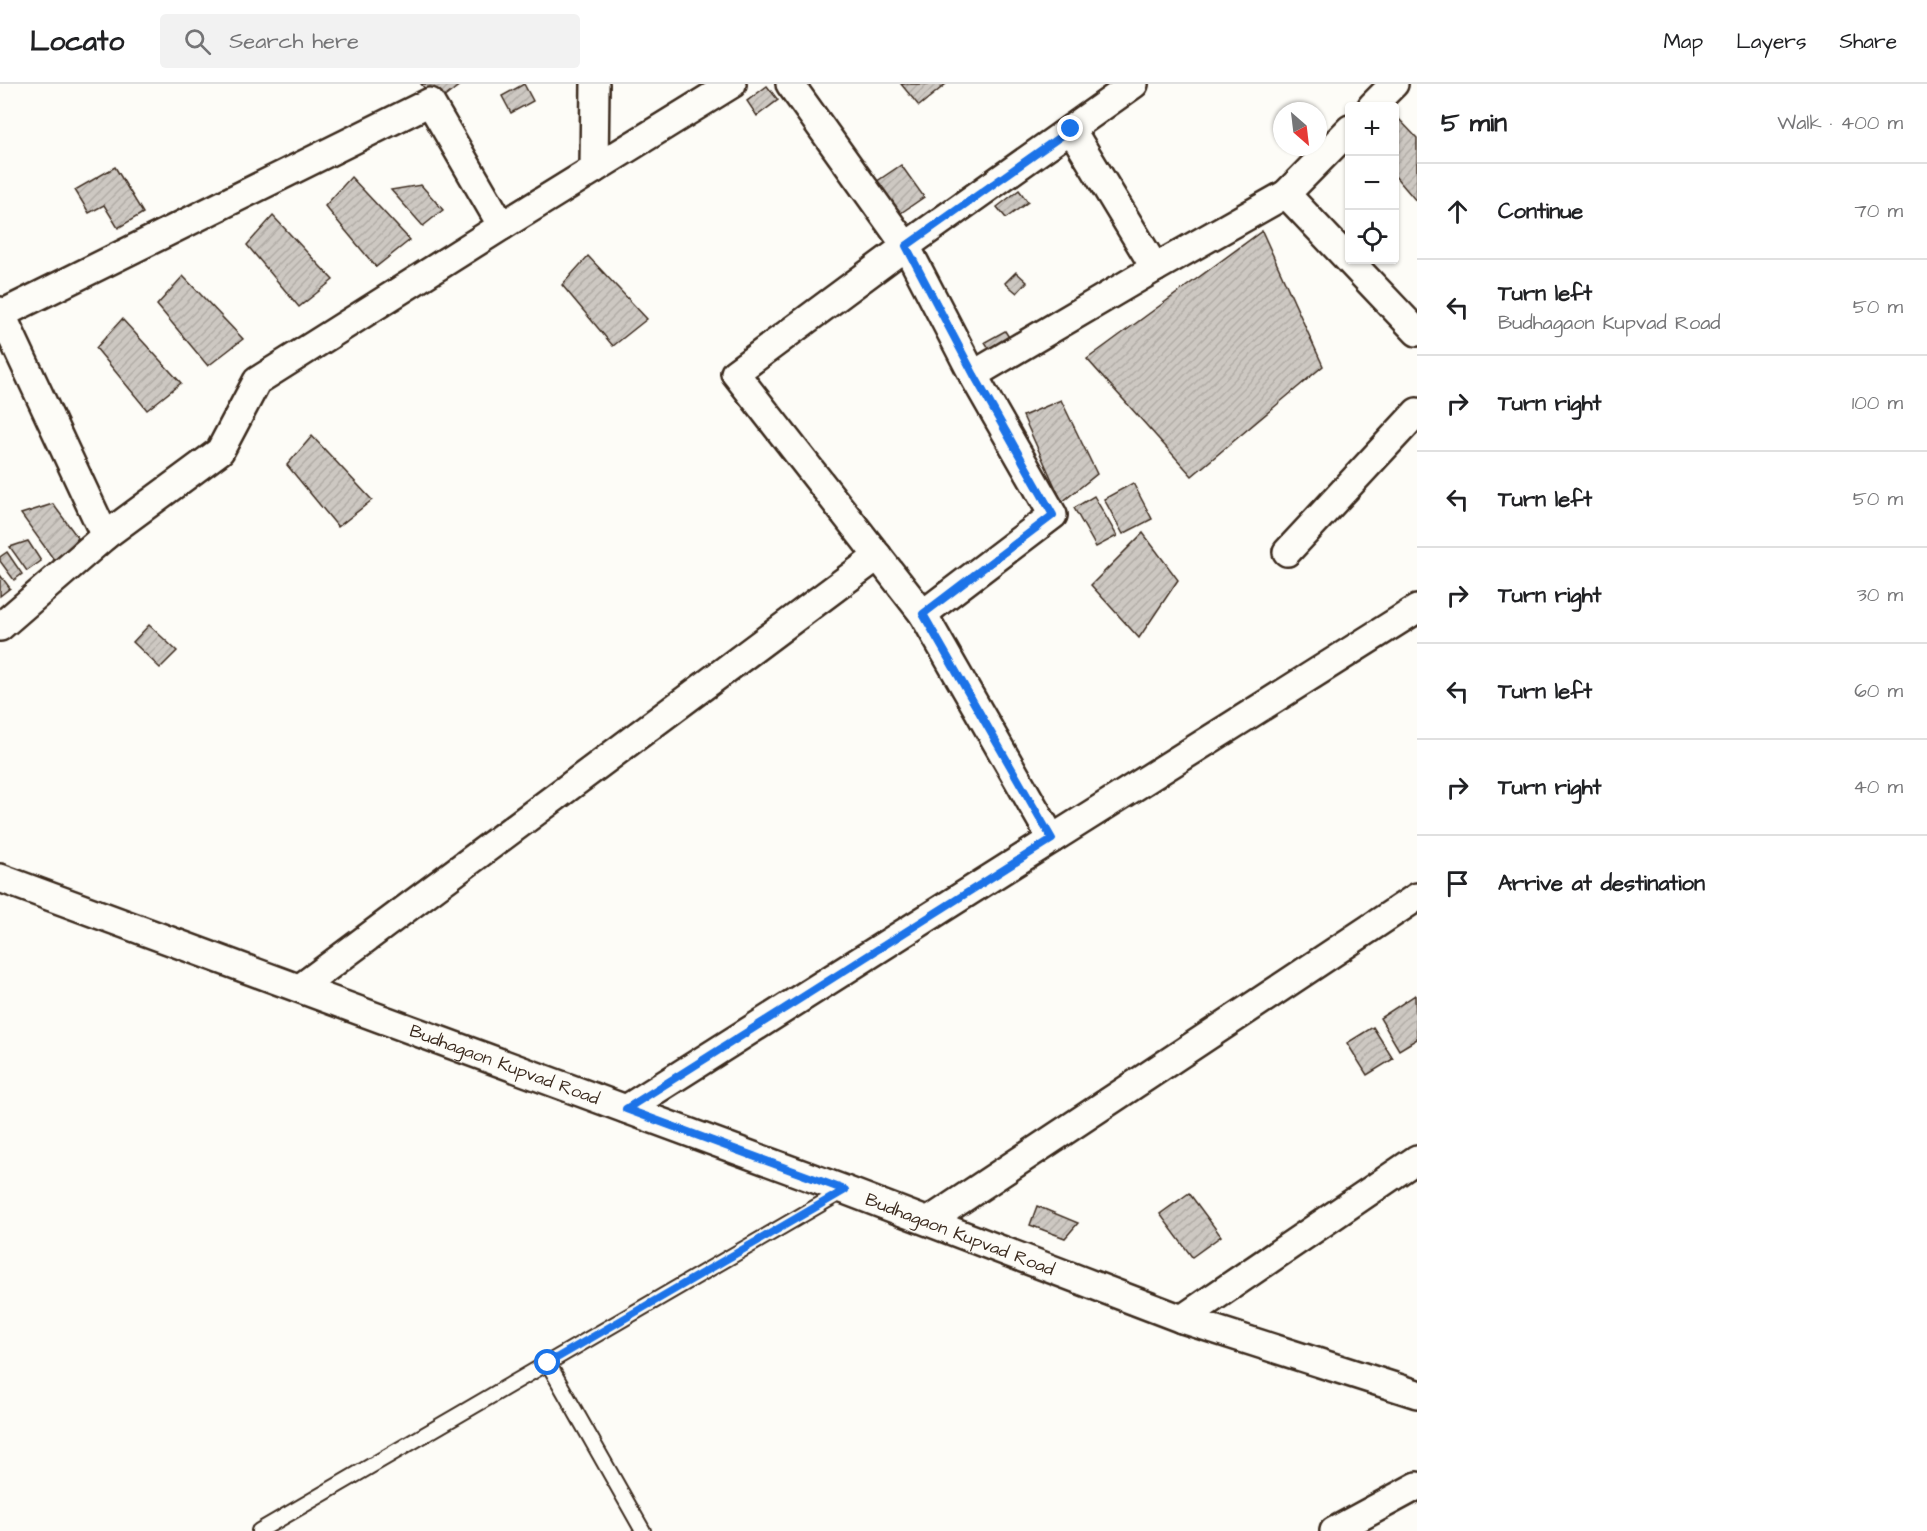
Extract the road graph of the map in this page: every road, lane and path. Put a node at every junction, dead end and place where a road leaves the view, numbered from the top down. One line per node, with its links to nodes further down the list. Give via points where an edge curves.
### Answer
1 (595, 84): 9 (street)
2 (732, 84): 9 (street)
3 (790, 84): 12 (street)
4 (1134, 84): 7 (street)
5 (1394, 84): 6 (street)
6 (1376, 102)
7 (1071, 129): 12 (street); 13 (street)
8 (1345, 134): 10 (street)
9 (594, 169): 11 (street)
10 (1286, 194): 13 (street); 15 (street)
11 (502, 226): 14 (street, via 430,102); 18 (street, via 257,381 219,451)
12 (906, 246): 16 (street); 20 (street, via 735,373)
13 (1155, 268): 16 (street)
14 (1, 314): 18 (street)
15 (1417, 332)
16 (974, 375): 22 (street, via 1053,515)
17 (1417, 412): 19 (street)
18 (105, 536): 23 (street)
19 (1287, 552)
20 (878, 556): 22 (street); 27 (street)
21 (1417, 609): 24 (street)
22 (923, 614): 24 (street)
23 (0, 627)
24 (1052, 839): 28 (street)
25 (0, 878): 27 (street, Budhagaon Kupvad Road)
26 (1417, 897): 31 (street)
27 (300, 988): 28 (street, Budhagaon Kupvad Road)
28 (626, 1109): 30 (street, Budhagaon Kupvad Road)
29 (1417, 1159): 32 (street)
30 (845, 1190): 31 (street, Budhagaon Kupvad Road); 33 (lane)
31 (929, 1221): 32 (street, Budhagaon Kupvad Road)
32 (1182, 1319): 34 (street, Budhagaon Kupvad Road)
33 (548, 1363): 36 (lane); 37 (lane)
34 (1417, 1394)
35 (1417, 1486): 38 (street)
36 (259, 1531)
37 (643, 1531)
38 (1334, 1531)

